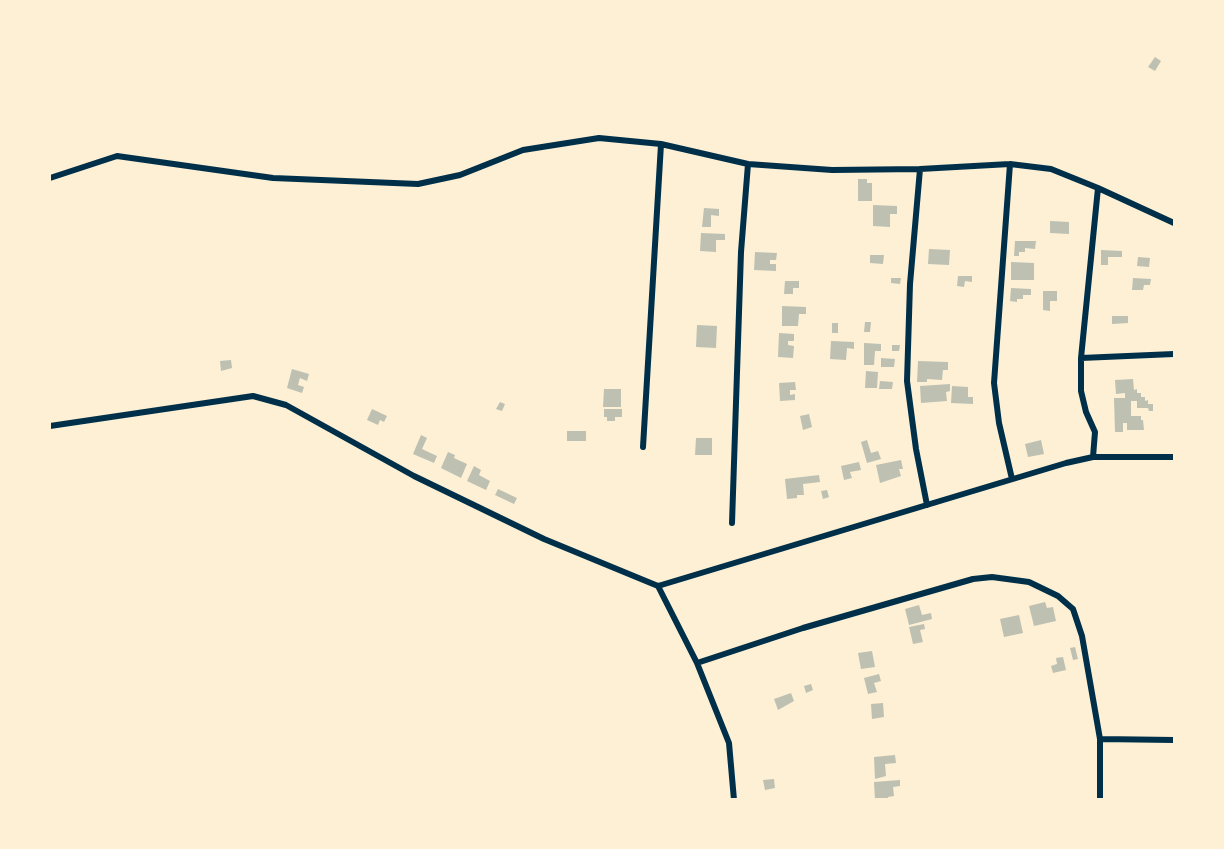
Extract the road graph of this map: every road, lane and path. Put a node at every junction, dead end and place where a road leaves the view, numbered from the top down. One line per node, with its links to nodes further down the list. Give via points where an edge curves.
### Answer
1 (662, 144): 2 (street); 5 (street, via 599,138 545,146 523,150 460,175 418,184 273,178 117,156); 12 (street)
2 (748, 164): 4 (street, via 832,170); 17 (street, via 741,252)
3 (1010, 164): 4 (street); 6 (street, via 1050,169); 15 (street, via 994,383)
4 (920, 169): 16 (street, via 907,381)
5 (50, 178)
6 (1098, 188): 7 (street); 10 (street)
7 (1174, 223)
8 (1174, 344): 9 (street)
9 (1174, 354): 10 (street)
10 (1081, 358): 14 (street, via 1081,391 1095,432)
11 (50, 426): 18 (street, via 253,396 286,405 414,476 544,539)
12 (643, 447)
13 (1174, 456): 14 (street)
14 (1093, 457): 15 (street)
15 (1012, 479): 16 (street)
16 (927, 505): 18 (street)
17 (732, 523)
18 (658, 586): 19 (street)
19 (697, 663): 20 (street, via 973,579 1011,578 1058,596 1073,609 1082,636); 22 (street, via 729,743)
20 (1100, 739): 21 (street); 23 (street)
21 (1174, 740)
22 (734, 800)
23 (1100, 800)

